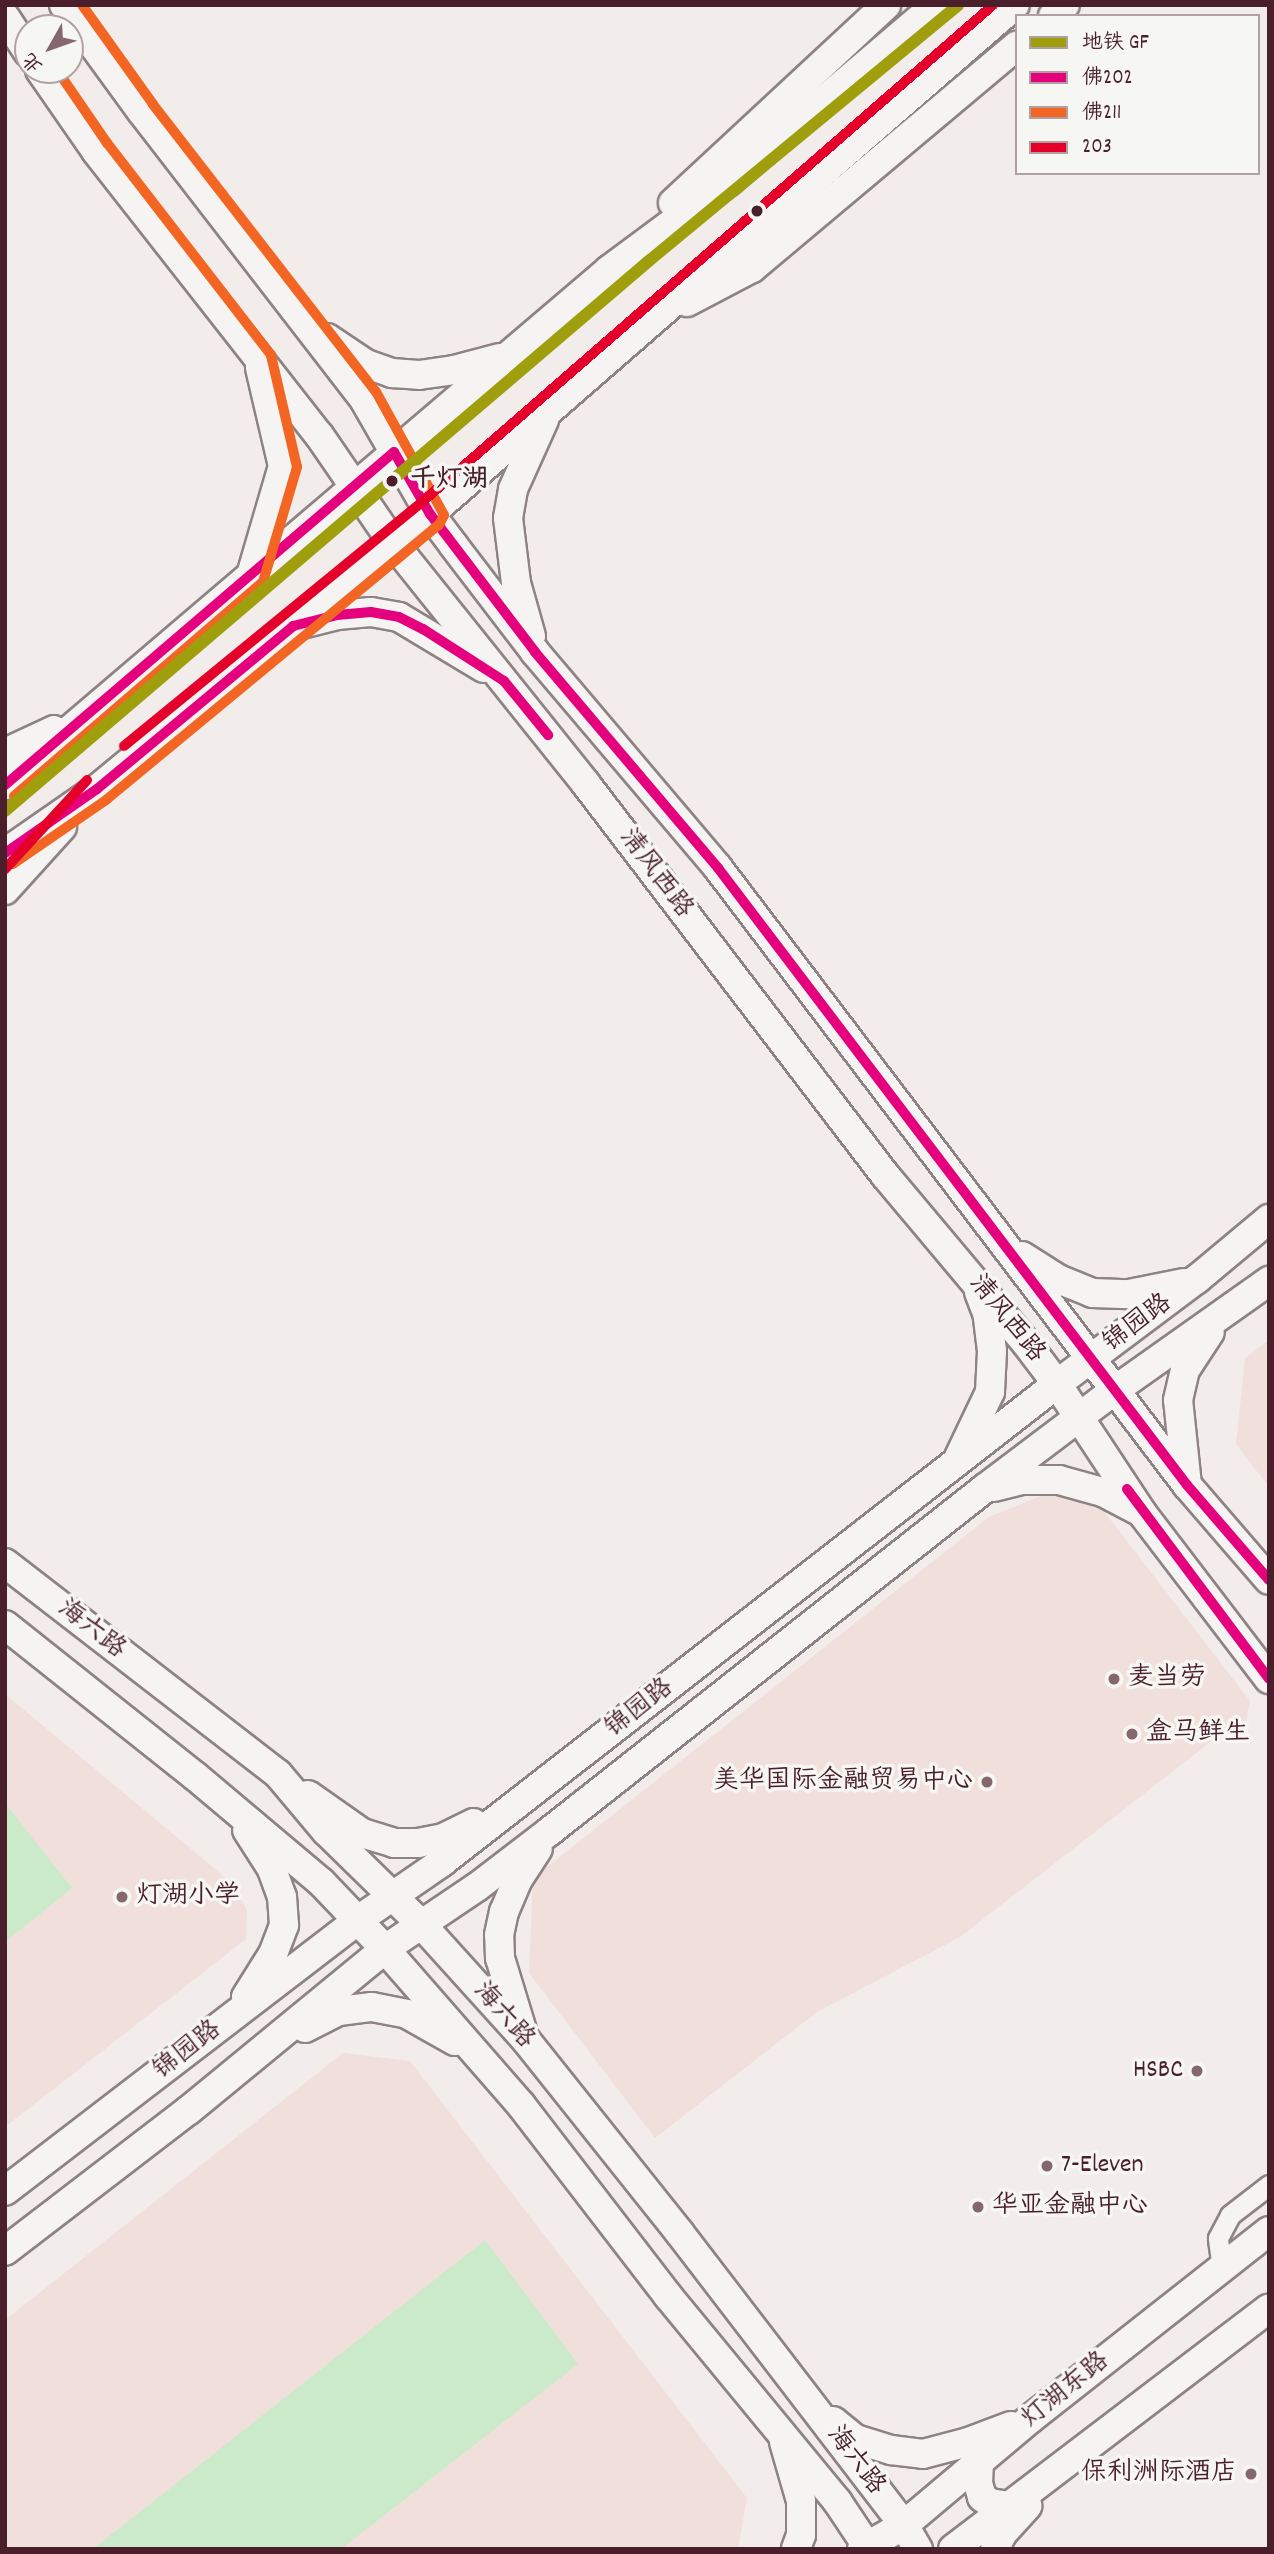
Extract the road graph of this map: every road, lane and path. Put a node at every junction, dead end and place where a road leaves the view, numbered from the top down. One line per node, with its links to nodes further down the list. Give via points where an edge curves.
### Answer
1 (64, 5): 9 (main road, 清风西路)
2 (886, 5): 7 (main road, via 673,203)
3 (936, 5): 7 (main road, via 729,181)
4 (1015, 5): 8 (main road)
5 (1015, 48): 8 (main road, via 752,268)
6 (50, 84): 11 (main road, 清风西路)
7 (609, 270): 10 (main road)
8 (647, 323): 12 (main road)
9 (312, 328): 10 (main road, via 366,364 392,373 454,370); 13 (main road, 清风西路, via 365,401)
10 (508, 355): 13 (main road)
11 (259, 362): 14 (main road, 清风西路); 17 (main road, via 283,466)
12 (549, 410): 15 (main road); 19 (main road, via 513,489 508,518 516,583)
13 (394, 452): 14 (main road); 15 (main road, 清风西路)
14 (353, 485): 16 (main road, 清风西路); 17 (main road)
15 (430, 514): 16 (main road); 19 (main road, 清风西路)
16 (393, 543): 18 (main road); 20 (main road, 清风西路)
17 (252, 573): 21 (main road)
18 (293, 626): 20 (main road, via 371,612 399,617); 24 (main road)
19 (535, 652): 28 (main road, 清风西路, via 718,868)
20 (504, 681): 29 (main road, 清风西路, via 885,1175)
21 (85, 716): 22 (main road); 23 (main road)
22 (5, 753)
23 (5, 785)
24 (97, 789): 25 (main road); 26 (main road)
25 (5, 852)
26 (5, 890)
27 (1269, 1219): 30 (main road, 锦园路)
28 (1003, 1242): 30 (main road, via 1058,1279 1092,1293 1154,1291); 33 (main road, 清风西路)
29 (973, 1277): 34 (main road, 清风西路); 37 (main road, via 987,1313 992,1351 990,1392)
30 (1197, 1279): 33 (main road, 锦园路)
31 (1269, 1281): 32 (main road)
32 (1224, 1315): 35 (main road, 锦园路); 38 (main road, via 1185,1370 1178,1400)
33 (1091, 1359): 34 (main road, 锦园路); 35 (main road, 清风西路)
34 (1057, 1384): 36 (main road, 清风西路); 37 (main road, 锦园路)
35 (1115, 1390): 36 (main road, 锦园路); 38 (main road, 清风西路)
36 (1080, 1419): 39 (main road, 锦园路); 40 (main road, 清风西路)
37 (957, 1462): 46 (main road, 锦园路)
38 (1187, 1485): 42 (main road, 清风西路)
39 (984, 1489): 40 (main road, via 1023,1480 1059,1480 1103,1492); 48 (main road, 锦园路)
40 (1142, 1513): 44 (main road, 清风西路)
41 (5, 1563): 45 (main road, 海六路)
42 (1269, 1580)
43 (5, 1625): 47 (main road, 海六路)
44 (1269, 1679)
45 (278, 1774): 46 (main road, via 362,1833 394,1843 443,1838); 49 (main road, 海六路, via 326,1831)
46 (524, 1798): 49 (main road, 锦园路)
47 (232, 1807): 50 (main road, 海六路, via 321,1882); 53 (main road, via 272,1869 282,1897 284,1925 273,1954)
48 (550, 1831): 51 (main road, 锦园路); 54 (main road, via 517,1881 499,1935 500,1958)
49 (394, 1897): 50 (main road, 锦园路); 51 (main road, 海六路)
50 (358, 1920): 52 (main road, 海六路); 53 (main road, 锦园路)
51 (422, 1925): 52 (main road, 锦园路); 54 (main road, 海六路)
52 (385, 1949): 55 (main road, 锦园路); 56 (main road, 海六路)
53 (235, 2014): 58 (main road, 锦园路)
54 (525, 2039): 63 (main road, 海六路)
55 (265, 2047): 56 (main road, via 339,2011 372,2007 407,2014); 60 (main road, 锦园路)
56 (483, 2061): 65 (main road, 海六路)
57 (1269, 2185): 61 (street, via 1230,2215 1218,2238)
58 (5, 2191)
59 (1269, 2231): 61 (main road, 灯湖东路)
60 (5, 2251)
61 (1222, 2267): 64 (main road, 灯湖东路)
62 (1269, 2308): 67 (main road)
63 (810, 2402): 64 (main road, via 855,2439 923,2454); 69 (main road, 海六路)
64 (1030, 2419): 66 (main road, 灯湖东路)
65 (780, 2430): 70 (main road, 海六路, via 837,2501); 71 (main road, via 801,2501 801,2536)
66 (978, 2463): 68 (main road, via 982,2497); 69 (main road, 灯湖东路)
67 (1064, 2464): 68 (main road); 73 (main road, via 1002,2534)
68 (1008, 2506): 72 (main road)
69 (911, 2537): 70 (main road, 灯湖东路)
70 (866, 2548)
71 (796, 2549)
72 (953, 2549)
73 (995, 2549)

